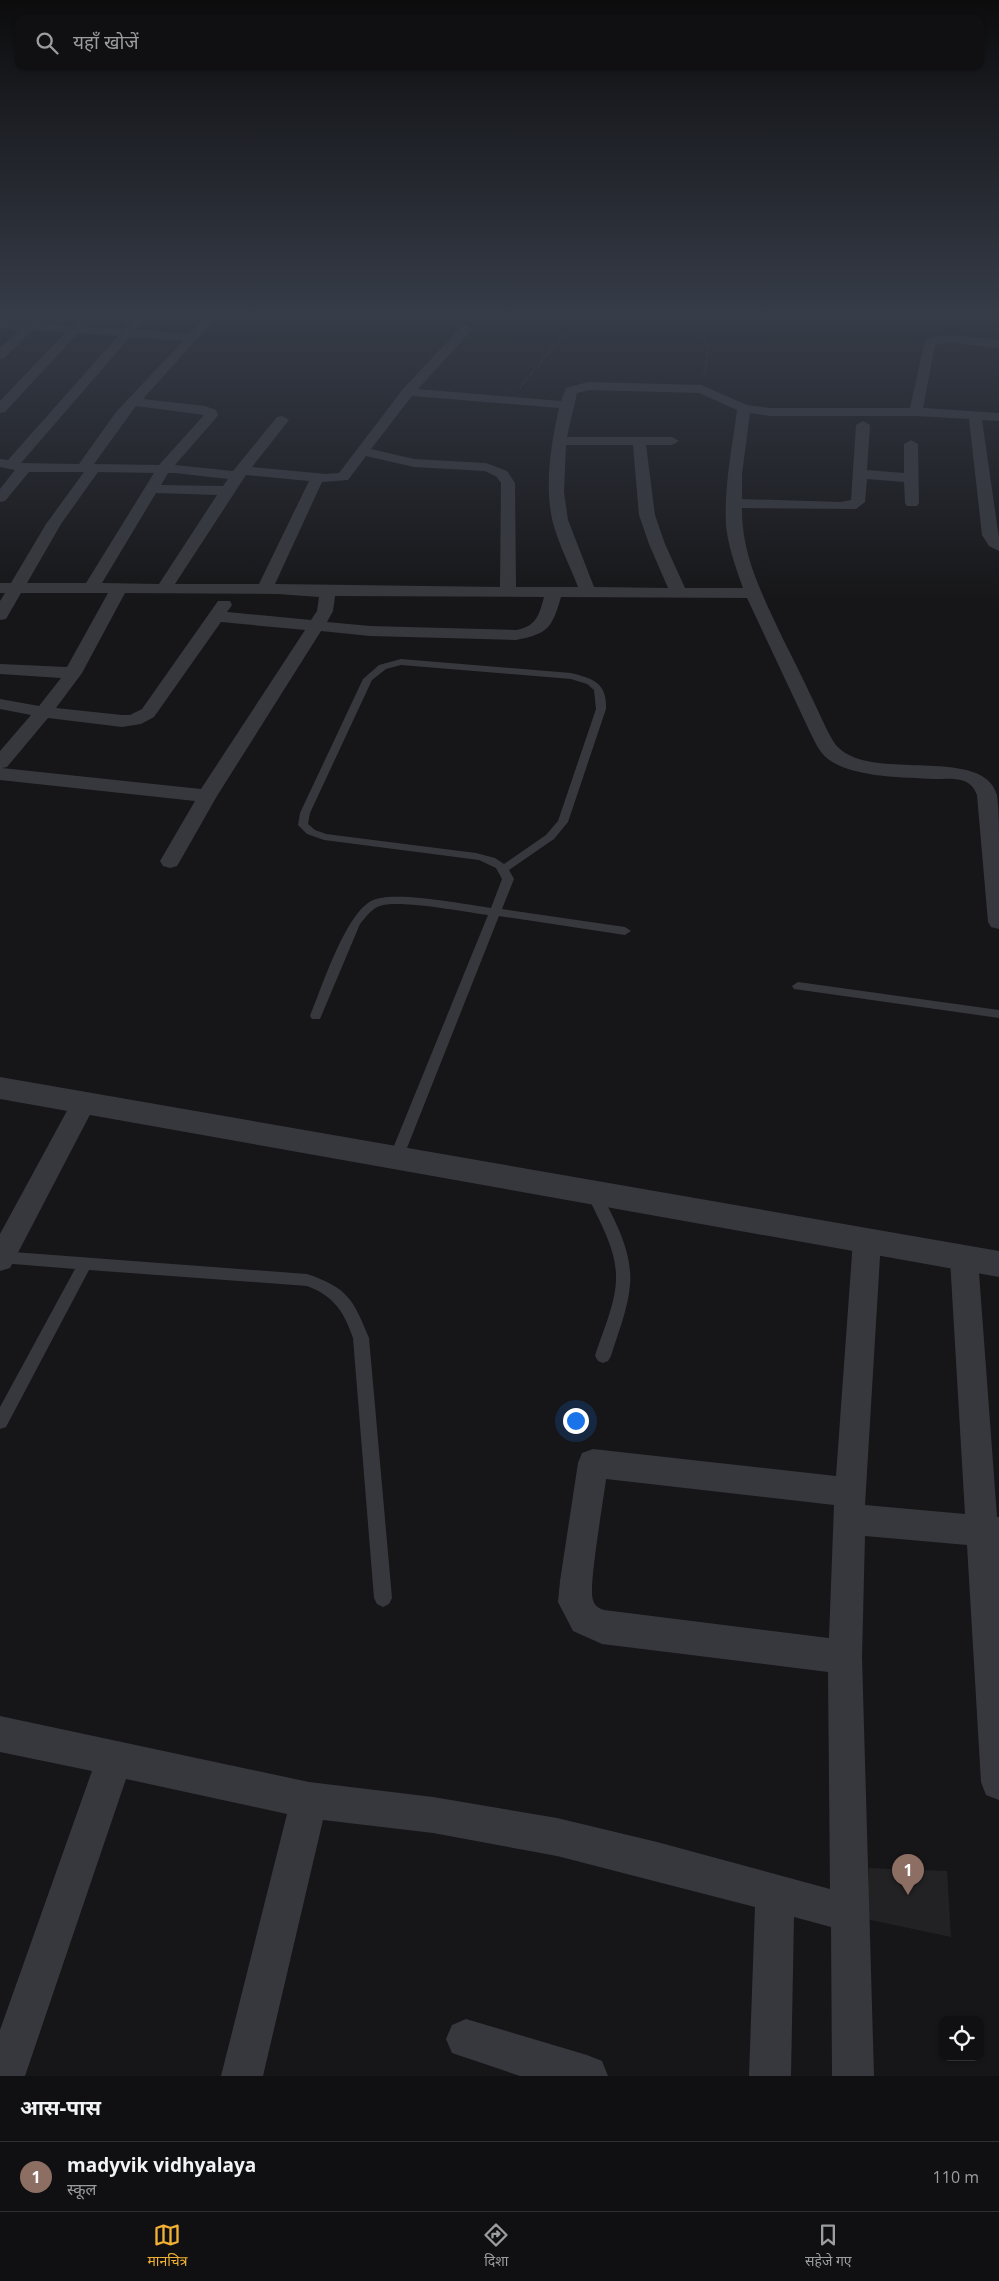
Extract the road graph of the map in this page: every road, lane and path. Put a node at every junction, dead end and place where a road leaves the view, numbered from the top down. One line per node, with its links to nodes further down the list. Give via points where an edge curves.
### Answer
1 (61, 410): 19 (street)
2 (126, 410): 20 (street)
3 (204, 410): 21 (street, via 211,413)
4 (394, 410): 18 (street)
5 (564, 410): 14 (street)
6 (744, 410): 29 (street, via 735,474)
7 (756, 410): 9 (street)
8 (999, 411): 11 (street)
9 (916, 412): 10 (street)
10 (975, 416): 11 (street); 31 (street, via 990,535)
11 (999, 417)
12 (282, 420): 22 (street)
13 (864, 426): 23 (street)
14 (561, 441): 15 (street); 41 (street, via 557,507 564,534)
15 (639, 441): 16 (street); 42 (street, via 647,516)
16 (672, 442)
17 (911, 444): 25 (street)
18 (361, 451): 24 (street, via 343,477); 39 (street, via 414,463 486,467 505,475 508,483)
19 (12, 465): 20 (street); 28 (street)
20 (90, 468): 21 (street); 32 (street)
21 (164, 468): 22 (street); 26 (street)
22 (239, 473): 24 (street); 27 (street)
23 (861, 474): 25 (street); 29 (street, via 860,497 851,506)
24 (317, 478): 37 (street)
25 (912, 478): 30 (street)
26 (152, 489): 27 (street); 33 (street)
27 (228, 492): 35 (street)
28 (0, 498)
29 (735, 503): 43 (street, via 734,525 739,552)
30 (912, 503)
31 (999, 546)
32 (8, 588): 33 (street); 44 (street)
33 (91, 589): 34 (street)
34 (119, 589): 35 (street); 48 (street)
35 (164, 589): 36 (street)
36 (236, 589): 37 (street); 45 (street)
37 (266, 589): 38 (street)
38 (321, 591): 39 (street); 46 (street, via 327,595 327,602)
39 (508, 592): 40 (street)
40 (554, 592): 41 (street); 46 (street, via 544,624 539,629 516,635)
41 (588, 592): 42 (street)
42 (678, 592): 43 (street)
43 (753, 593): 57 (street, via 818,730 836,756 848,764 868,768 959,774 973,777 983,784 987,794)
44 (0, 615)
45 (215, 616): 46 (street); 50 (street, via 142,718 122,721)
46 (314, 627): 53 (street)
47 (0, 669): 48 (street)
48 (73, 673): 50 (street)
49 (0, 704): 50 (street)
50 (44, 712): 51 (street)
51 (0, 763)
52 (0, 774): 53 (street)
53 (207, 796): 54 (street)
54 (170, 861)
55 (504, 869): 55 (lane, via 496,861 476,856 324,838 303,825 305,813 374,670 401,662 571,676 588,680 597,687 602,697 601,709 563,822 550,837); 56 (lane, via 508,879)
56 (494, 912): 58 (lane); 61 (lane, via 397,900 378,902 366,909 356,923); 64 (lane)
57 (999, 922)
58 (625, 931)
59 (798, 986): 60 (lane)
60 (999, 1014)
61 (316, 1016)
62 (0, 1088): 63 (street)
63 (84, 1103): 64 (street); 67 (street)
64 (396, 1158): 65 (street)
65 (594, 1194): 66 (street); 71 (lane, via 623,1268 623,1286)
66 (867, 1240): 68 (street); 73 (street)
67 (1, 1259): 69 (lane)
68 (964, 1259): 70 (street); 74 (street)
69 (85, 1264): 72 (lane); 75 (lane, via 307,1280 327,1286 348,1304 361,1338)
70 (999, 1264)
71 (603, 1356)
72 (0, 1422)
73 (850, 1505): 74 (street); 76 (street); 76 (street, via 593,1463 575,1602 585,1619 602,1627)
74 (991, 1532): 79 (street)
75 (383, 1598)
76 (845, 1657): 82 (street)
77 (0, 1734): 78 (street)
78 (115, 1757): 80 (street); 84 (street)
79 (999, 1782)
80 (309, 1800): 81 (street, via 433,1815 558,1837); 85 (street)
81 (775, 1892): 82 (street); 87 (street)
82 (850, 1913): 88 (street)
83 (466, 2039): 86 (street)
84 (4, 2076)
85 (242, 2076)
86 (587, 2076)
87 (770, 2076)
88 (853, 2076)

